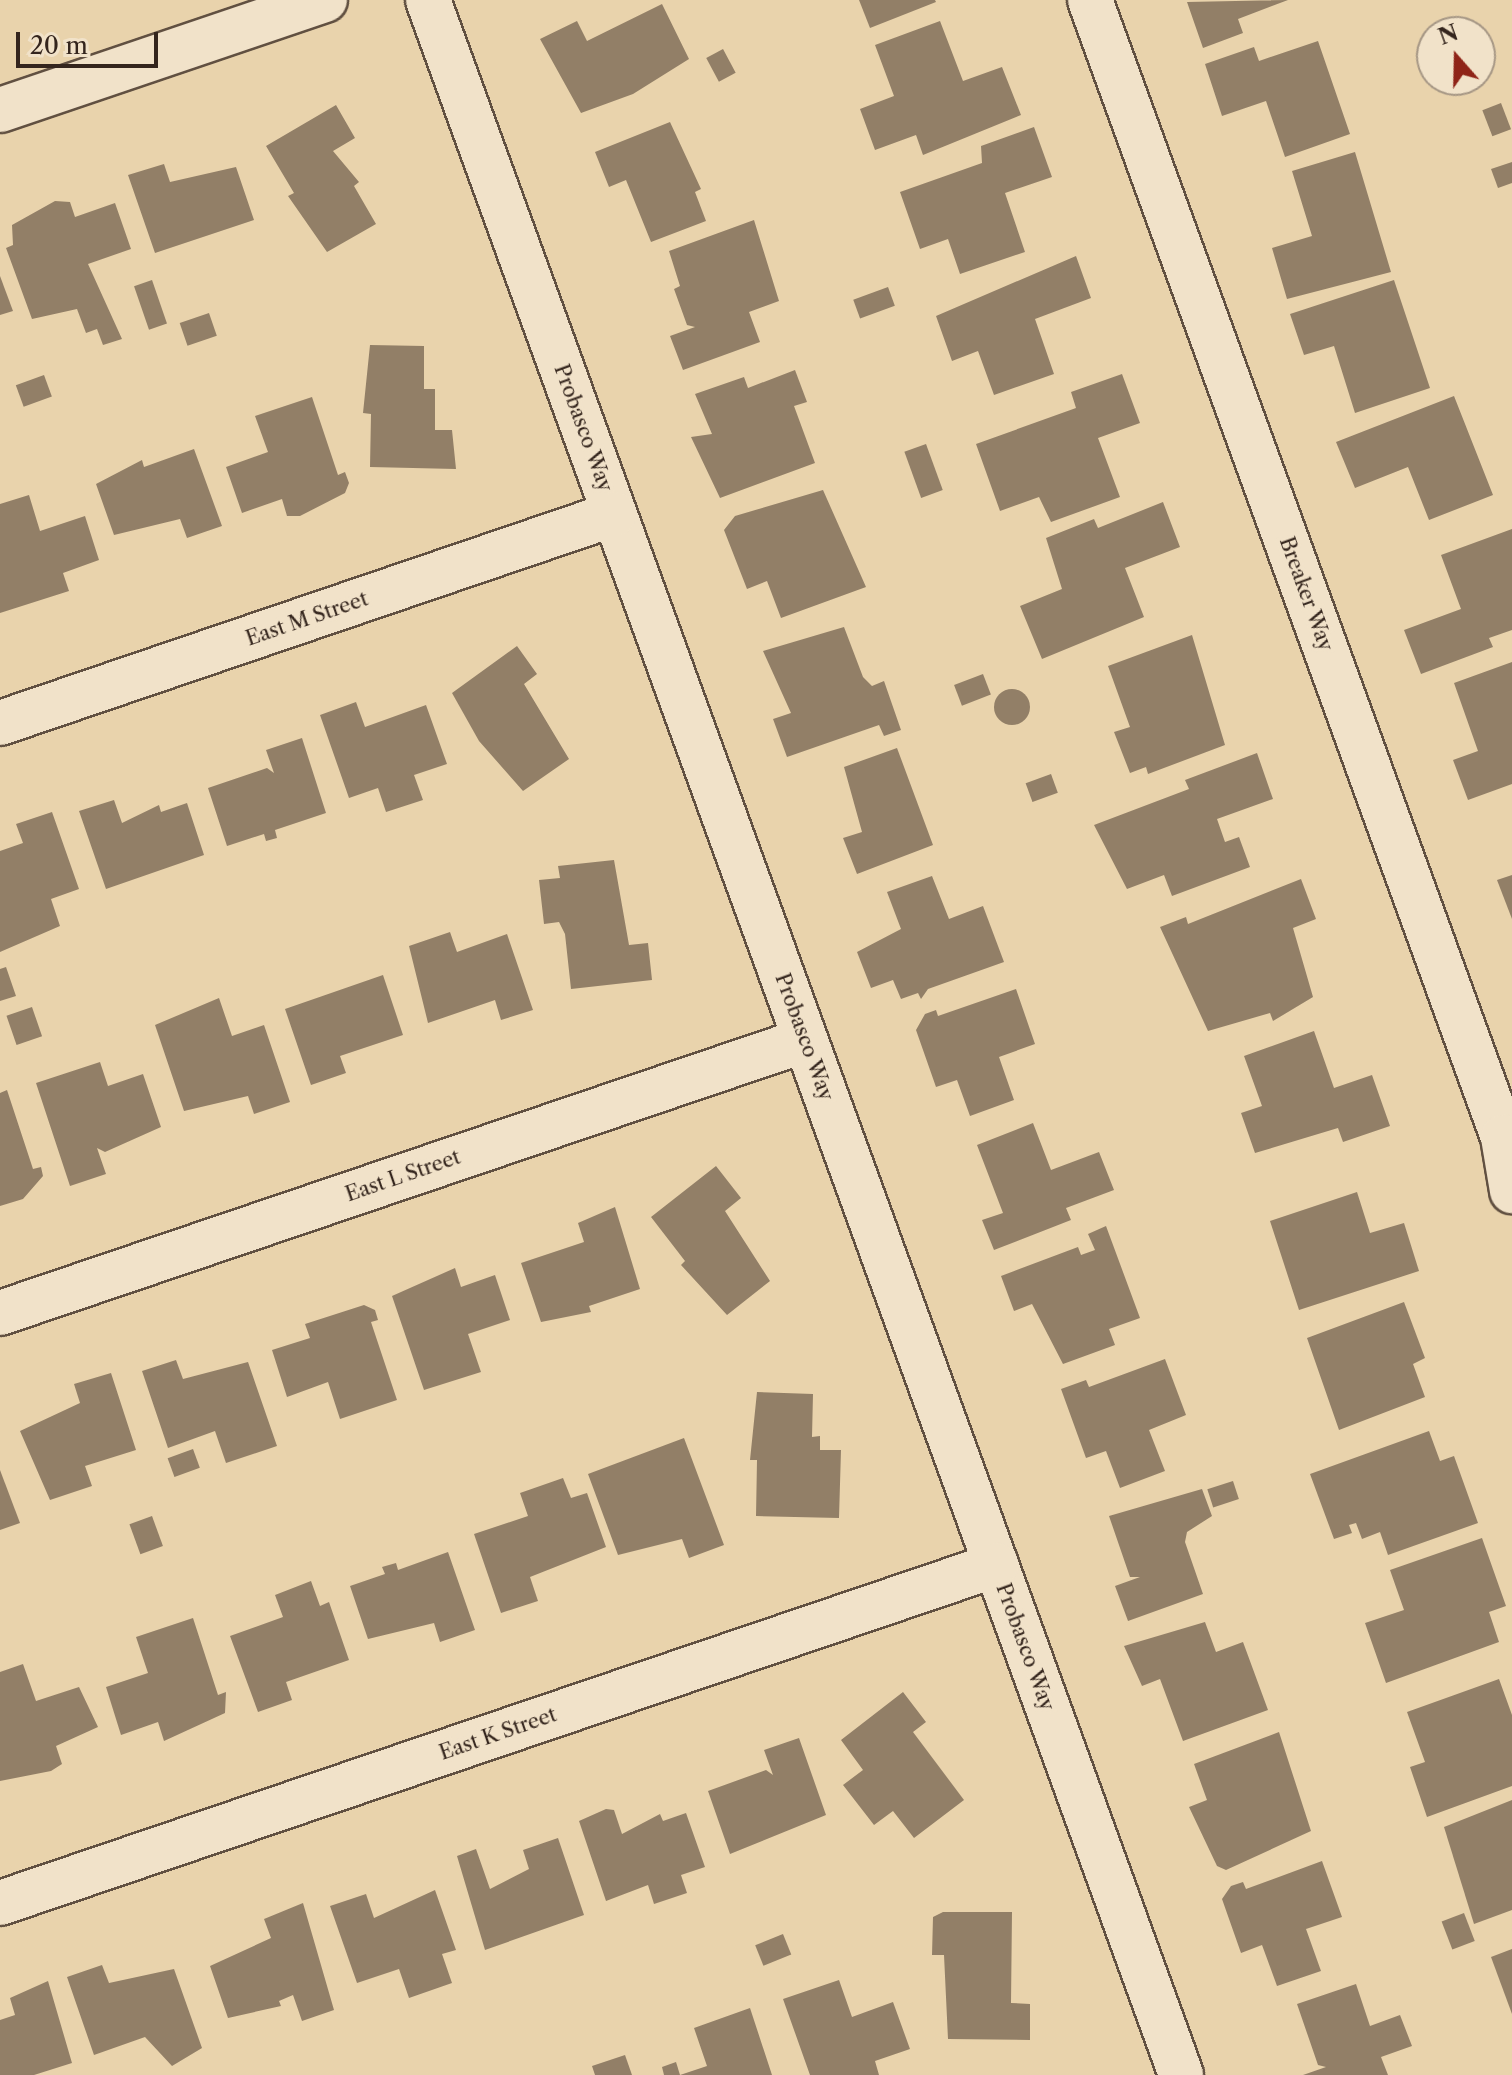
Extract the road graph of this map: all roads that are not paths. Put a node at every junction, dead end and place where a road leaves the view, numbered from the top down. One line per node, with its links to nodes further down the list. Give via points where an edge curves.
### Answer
1 (325, 0): 4 (street)
2 (428, 0): 5 (street, Probasco Way)
3 (1090, 0): 8 (street, Breaker Way, via 1503,1137)
4 (0, 110)
5 (614, 514): 6 (street, East M Street); 7 (street, Probasco Way)
6 (0, 723)
7 (805, 1040): 9 (street, East L Street); 10 (street, Probasco Way)
8 (1512, 1191)
9 (0, 1313)
10 (996, 1565): 11 (street, East K Street); 12 (street, Probasco Way)
11 (0, 1903)
12 (1181, 2075)

